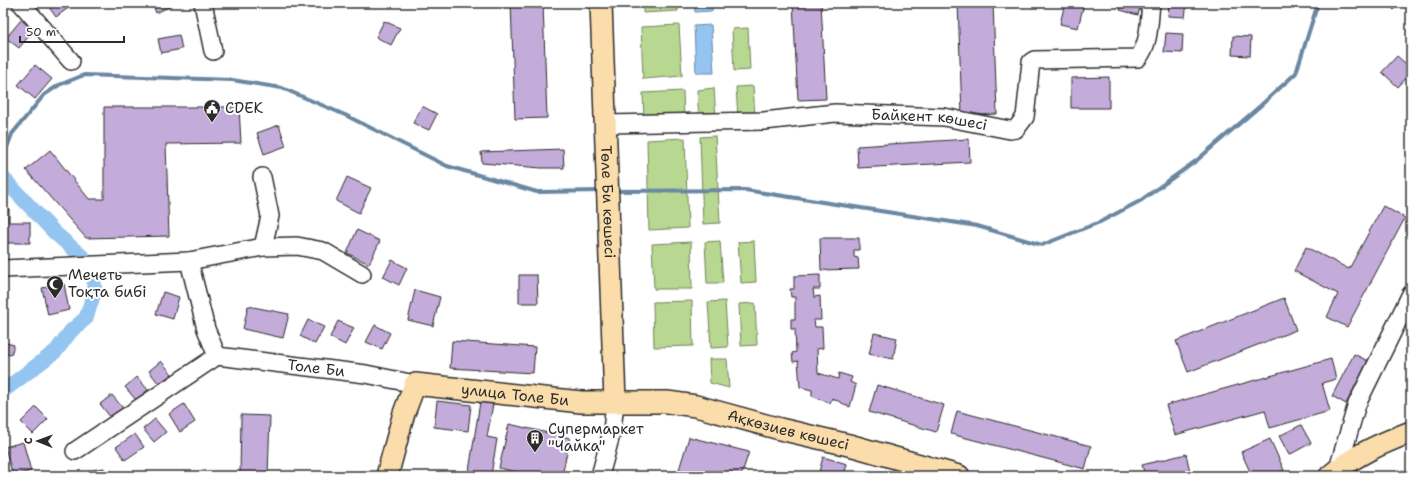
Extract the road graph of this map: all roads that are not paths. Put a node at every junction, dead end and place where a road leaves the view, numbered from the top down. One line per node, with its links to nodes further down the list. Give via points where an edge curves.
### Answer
1 (21, 3): 6 (street)
2 (203, 3): 5 (street)
3 (601, 3): 7 (main road, Төле Би көшесі)
4 (1151, 3): 7 (street, Байкент көшесі, via 1146,44 1138,58 1031,62 1025,117 1016,129 944,117 835,114 764,121)
5 (213, 51)
6 (71, 61)
7 (606, 124): 16 (main road, Төле Би көшесі)
8 (262, 177): 9 (street, via 270,216)
9 (263, 247): 10 (street); 12 (street, via 297,246 323,251)
10 (189, 261): 11 (street); 14 (street, via 206,329)
11 (3, 269)
12 (362, 274)
13 (1411, 294): 19 (street, via 1356,404)
14 (217, 356): 15 (street, Толе Би, via 366,374); 18 (street)
15 (415, 384): 16 (main road, улица Толе Би, via 581,402); 20 (main road, via 404,413)
16 (615, 402): 21 (street, via 612,431); 22 (main road, Ақкөзиев көшесі, via 667,402 696,406)
17 (1411, 432): 19 (main road, via 1363,452)
18 (75, 451)
19 (1334, 473)
20 (387, 476)
21 (600, 476)
22 (959, 476)

